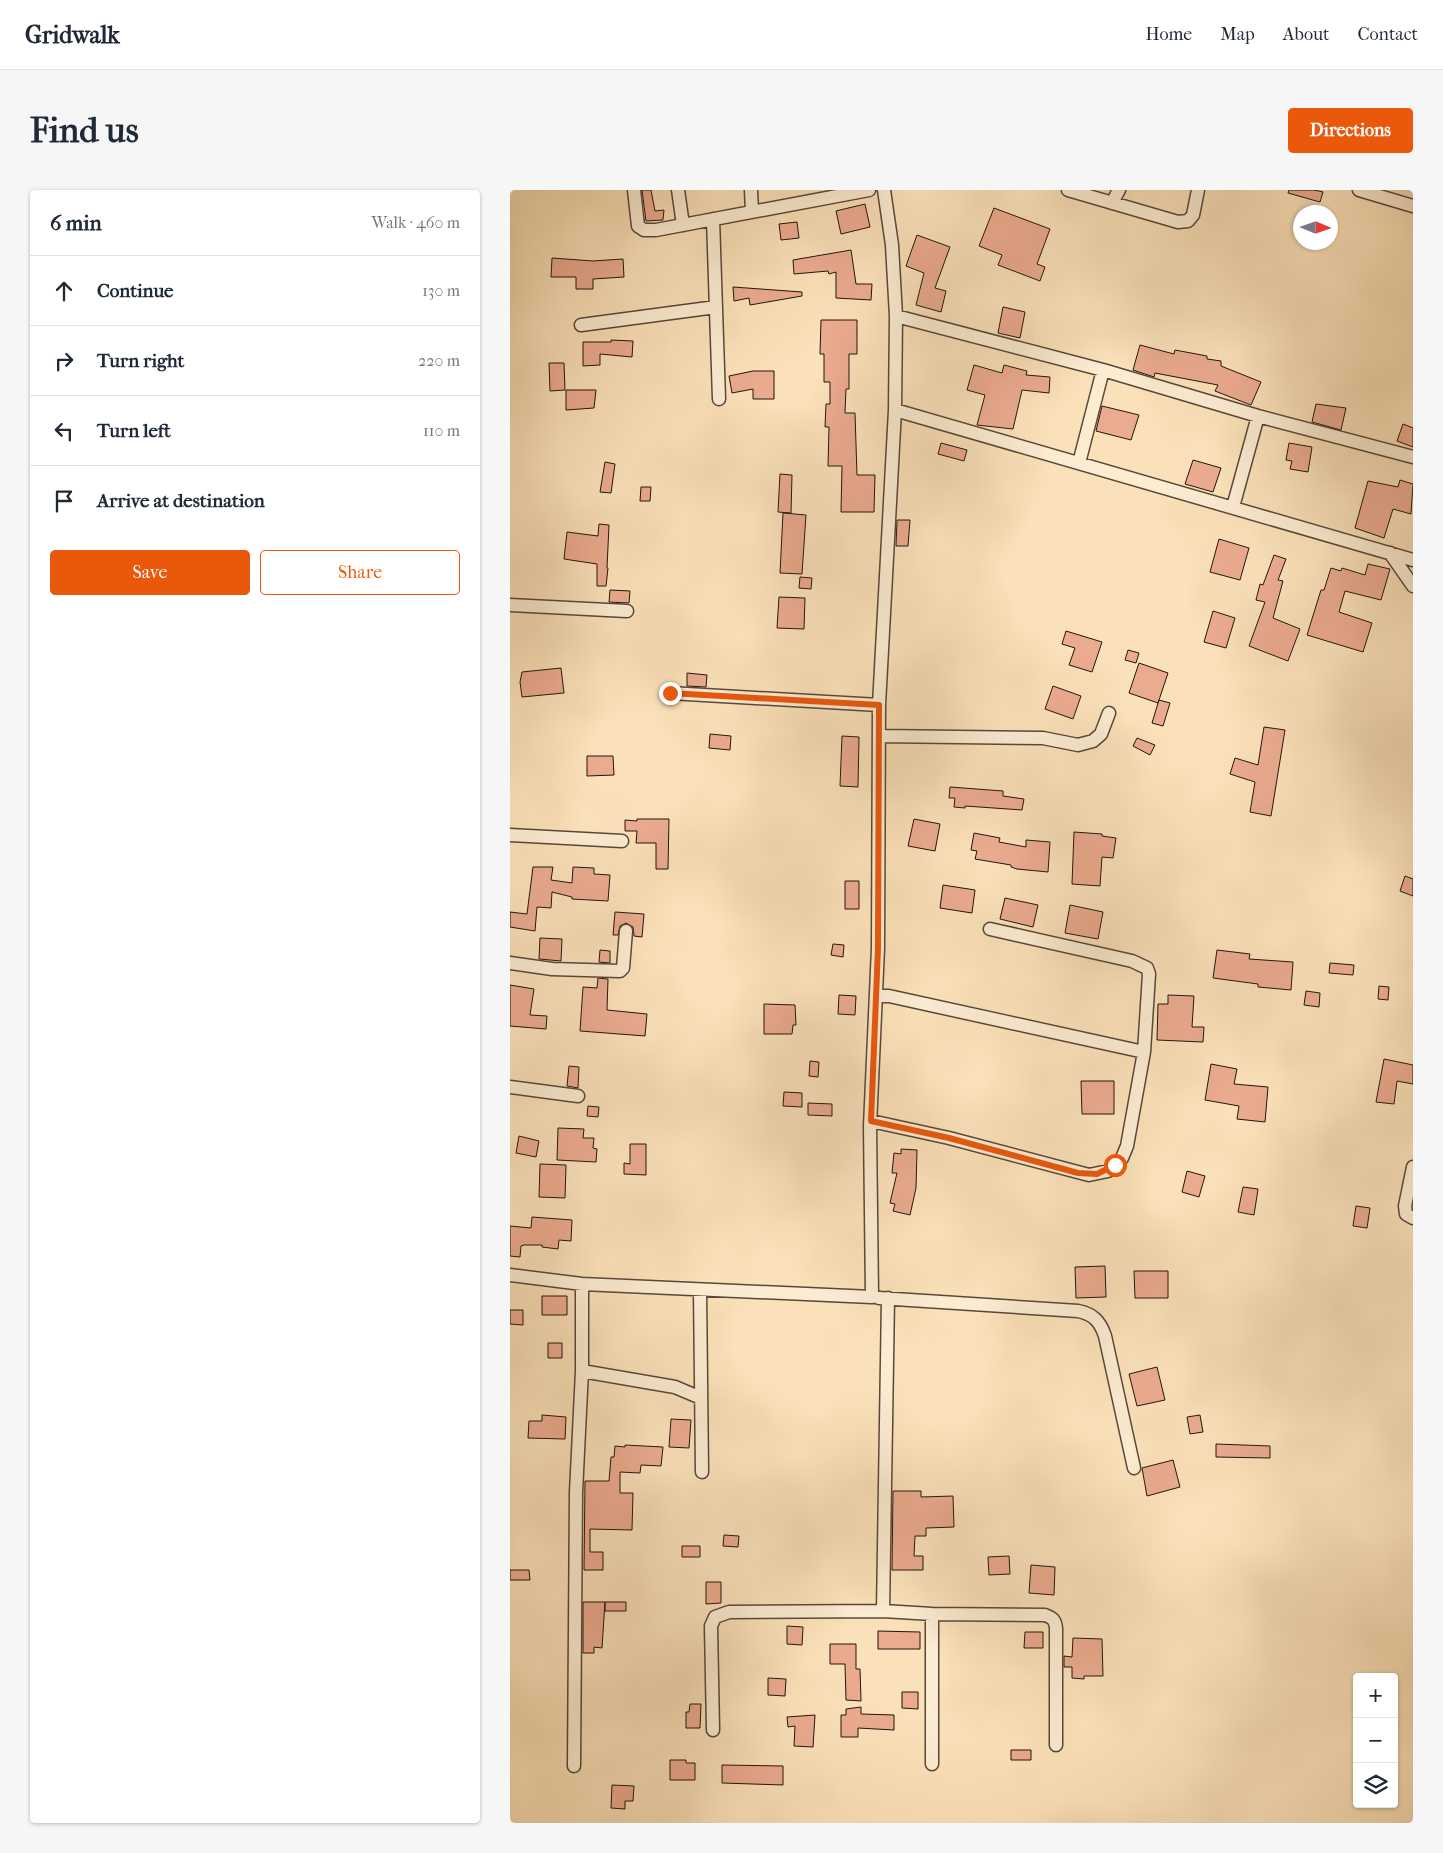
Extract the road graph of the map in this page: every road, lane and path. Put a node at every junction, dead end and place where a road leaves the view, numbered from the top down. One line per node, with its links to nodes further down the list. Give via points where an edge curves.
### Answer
1 (634, 190): 14 (street, via 635,218 640,228 656,230)
2 (678, 190): 14 (street)
3 (751, 190): 12 (street)
4 (870, 190): 12 (street)
5 (884, 190): 16 (street, via 892,245)
6 (1068, 190): 10 (street)
7 (1119, 190): 10 (street)
8 (1198, 190): 10 (street, via 1193,215 1184,222)
9 (1359, 190): 11 (street)
10 (1112, 203)
11 (1413, 206)
12 (752, 212): 13 (street)
13 (713, 219): 14 (street); 15 (street)
14 (682, 225)
15 (716, 307): 17 (street); 19 (street)
16 (896, 316): 18 (street); 20 (street)
17 (581, 325)
18 (1103, 370): 21 (street); 23 (street)
19 (718, 398)
20 (895, 410): 23 (street); 31 (street)
21 (1258, 416): 22 (street); 24 (street)
22 (1413, 458)
23 (1079, 462): 24 (street)
24 (1233, 507): 25 (street)
25 (1390, 553): 26 (street); 27 (street)
26 (1413, 560)
27 (1413, 586)
28 (510, 605): 29 (street)
29 (627, 611)
30 (670, 693): 31 (street)
31 (879, 705): 33 (street)
32 (1109, 713): 33 (street, via 1101,734 1093,742 1078,745 1043,738)
33 (879, 736): 39 (street)
34 (510, 835): 35 (street)
35 (622, 841)
36 (990, 929): 40 (street, via 1132,961 1147,968)
37 (626, 931): 38 (street, via 624,963 620,971 552,969)
38 (510, 962)
39 (876, 996): 40 (street, via 889,996); 43 (street)
40 (1144, 1052): 43 (street, via 1132,1124 1122,1158 1108,1171 1097,1174 1078,1173 949,1138)
41 (510, 1087): 42 (street)
42 (578, 1096)
43 (871, 1121): 49 (street)
44 (1413, 1167): 45 (street, via 1405,1206 1406,1214)
45 (1413, 1218)
46 (510, 1275): 47 (street)
47 (582, 1284): 48 (street); 51 (street)
48 (700, 1290): 49 (street); 52 (street)
49 (872, 1297): 50 (street)
50 (888, 1298): 53 (street, via 1078,1311 1091,1315 1101,1325 1105,1336); 55 (street)
51 (582, 1371): 52 (street, via 675,1387); 60 (street, via 576,1492)
52 (701, 1398): 54 (street)
53 (1134, 1468)
54 (702, 1472)
55 (883, 1611): 56 (street); 57 (street, via 729,1612 715,1617 711,1626)
56 (932, 1614): 58 (street, via 1045,1615 1055,1621); 59 (street)
57 (713, 1730)
58 (1056, 1746)
59 (932, 1764)
60 (574, 1766)

